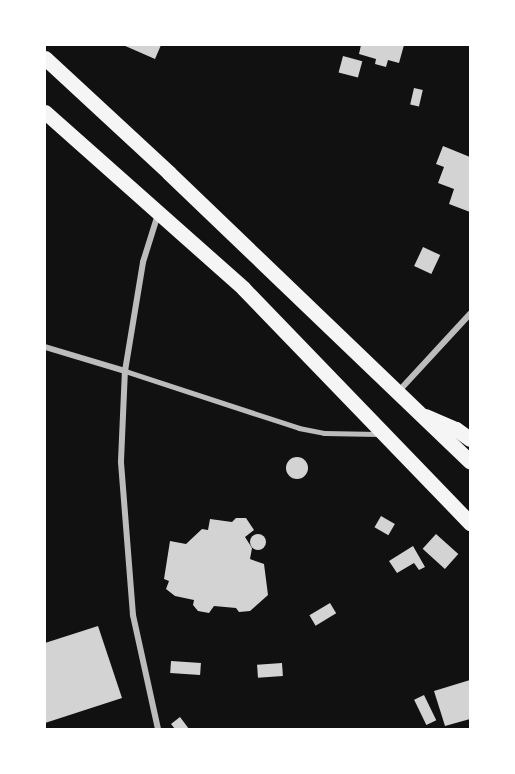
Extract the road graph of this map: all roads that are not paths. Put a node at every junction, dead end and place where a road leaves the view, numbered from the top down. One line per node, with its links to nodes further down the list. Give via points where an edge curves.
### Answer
1 (45, 58): 7 (main road)
2 (45, 111): 3 (main road)
3 (158, 213): 6 (street, via 143,262); 9 (main road, via 243,288)
4 (470, 314): 7 (street)
5 (45, 347): 6 (street)
6 (125, 371): 9 (lane, via 299,428 324,433); 13 (street, via 121,461 127,560 144,676)
7 (397, 393): 8 (main road)
8 (419, 414): 10 (main road); 11 (main road)
9 (387, 434): 12 (main road)
10 (470, 439)
11 (470, 462)
12 (470, 523)
13 (158, 729)

